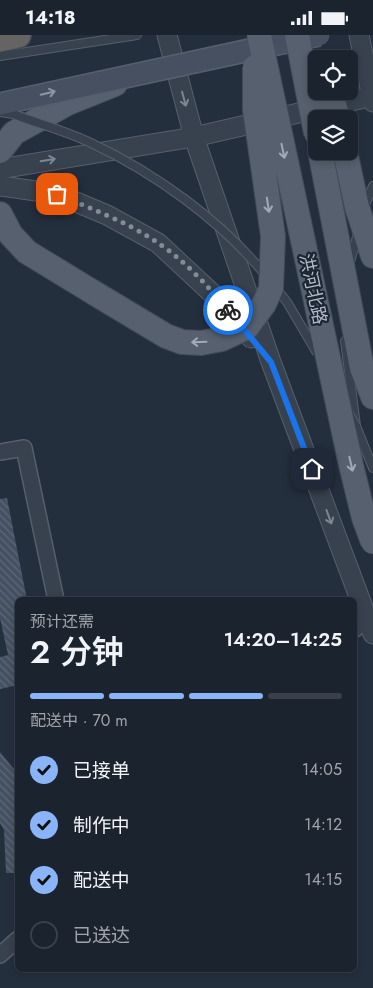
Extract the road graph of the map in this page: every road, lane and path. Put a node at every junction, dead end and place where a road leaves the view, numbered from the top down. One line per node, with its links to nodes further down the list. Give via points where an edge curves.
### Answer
1 (18, 35): 10 (highway)
2 (137, 35): 12 (lane)
3 (167, 35): 19 (street, one-way to 19)
4 (256, 35): 26 (main road, one-way to 26, bridge, via 255,110 273,236 271,289 247,327 222,339 201,343 182,342 166,335 27,252 10,235)
5 (260, 35): 35 (main road, 洪河北路, one-way to 35, bridge, via 351,465)
6 (297, 35): 17 (main road, bridge)
7 (304, 35): 11 (main road)
8 (319, 35): 13 (main road, bridge)
9 (359, 35): 14 (street)
10 (0, 39)
11 (311, 50)
12 (0, 56)
13 (152, 70): 16 (main road, one-way to 13, bridge); 20 (main road, bridge, via 68,103 14,133)
14 (373, 96): 15 (street); 19 (street)
15 (373, 102)
16 (0, 104)
17 (312, 110)
18 (0, 112): 32 (lane, bridge, via 91,143 170,188 209,220 256,264 286,302 308,335)
19 (194, 137): 23 (street, one-way to 19); 30 (street)
20 (0, 151)
21 (322, 160): 31 (main road, 洪河北路, via 362,368)
22 (347, 160): 27 (main road, via 357,207)
23 (0, 169)
24 (0, 186): 30 (street, via 57,194 107,215 158,243 216,297)
25 (373, 186): 28 (lane, via 367,197 349,266)
26 (0, 214)
27 (373, 256)
28 (343, 322)
29 (344, 332): 32 (lane)
30 (271, 362): 37 (street, one-way to 37)
31 (373, 397)
32 (356, 426): 34 (lane)
33 (0, 452): 36 (street, via 24,448)
34 (373, 468)
35 (373, 542)
36 (55, 597)
37 (353, 597)
38 (357, 607): 39 (street, one-way to 39)
39 (364, 627)
40 (15, 942): 41 (street)
41 (0, 955)

